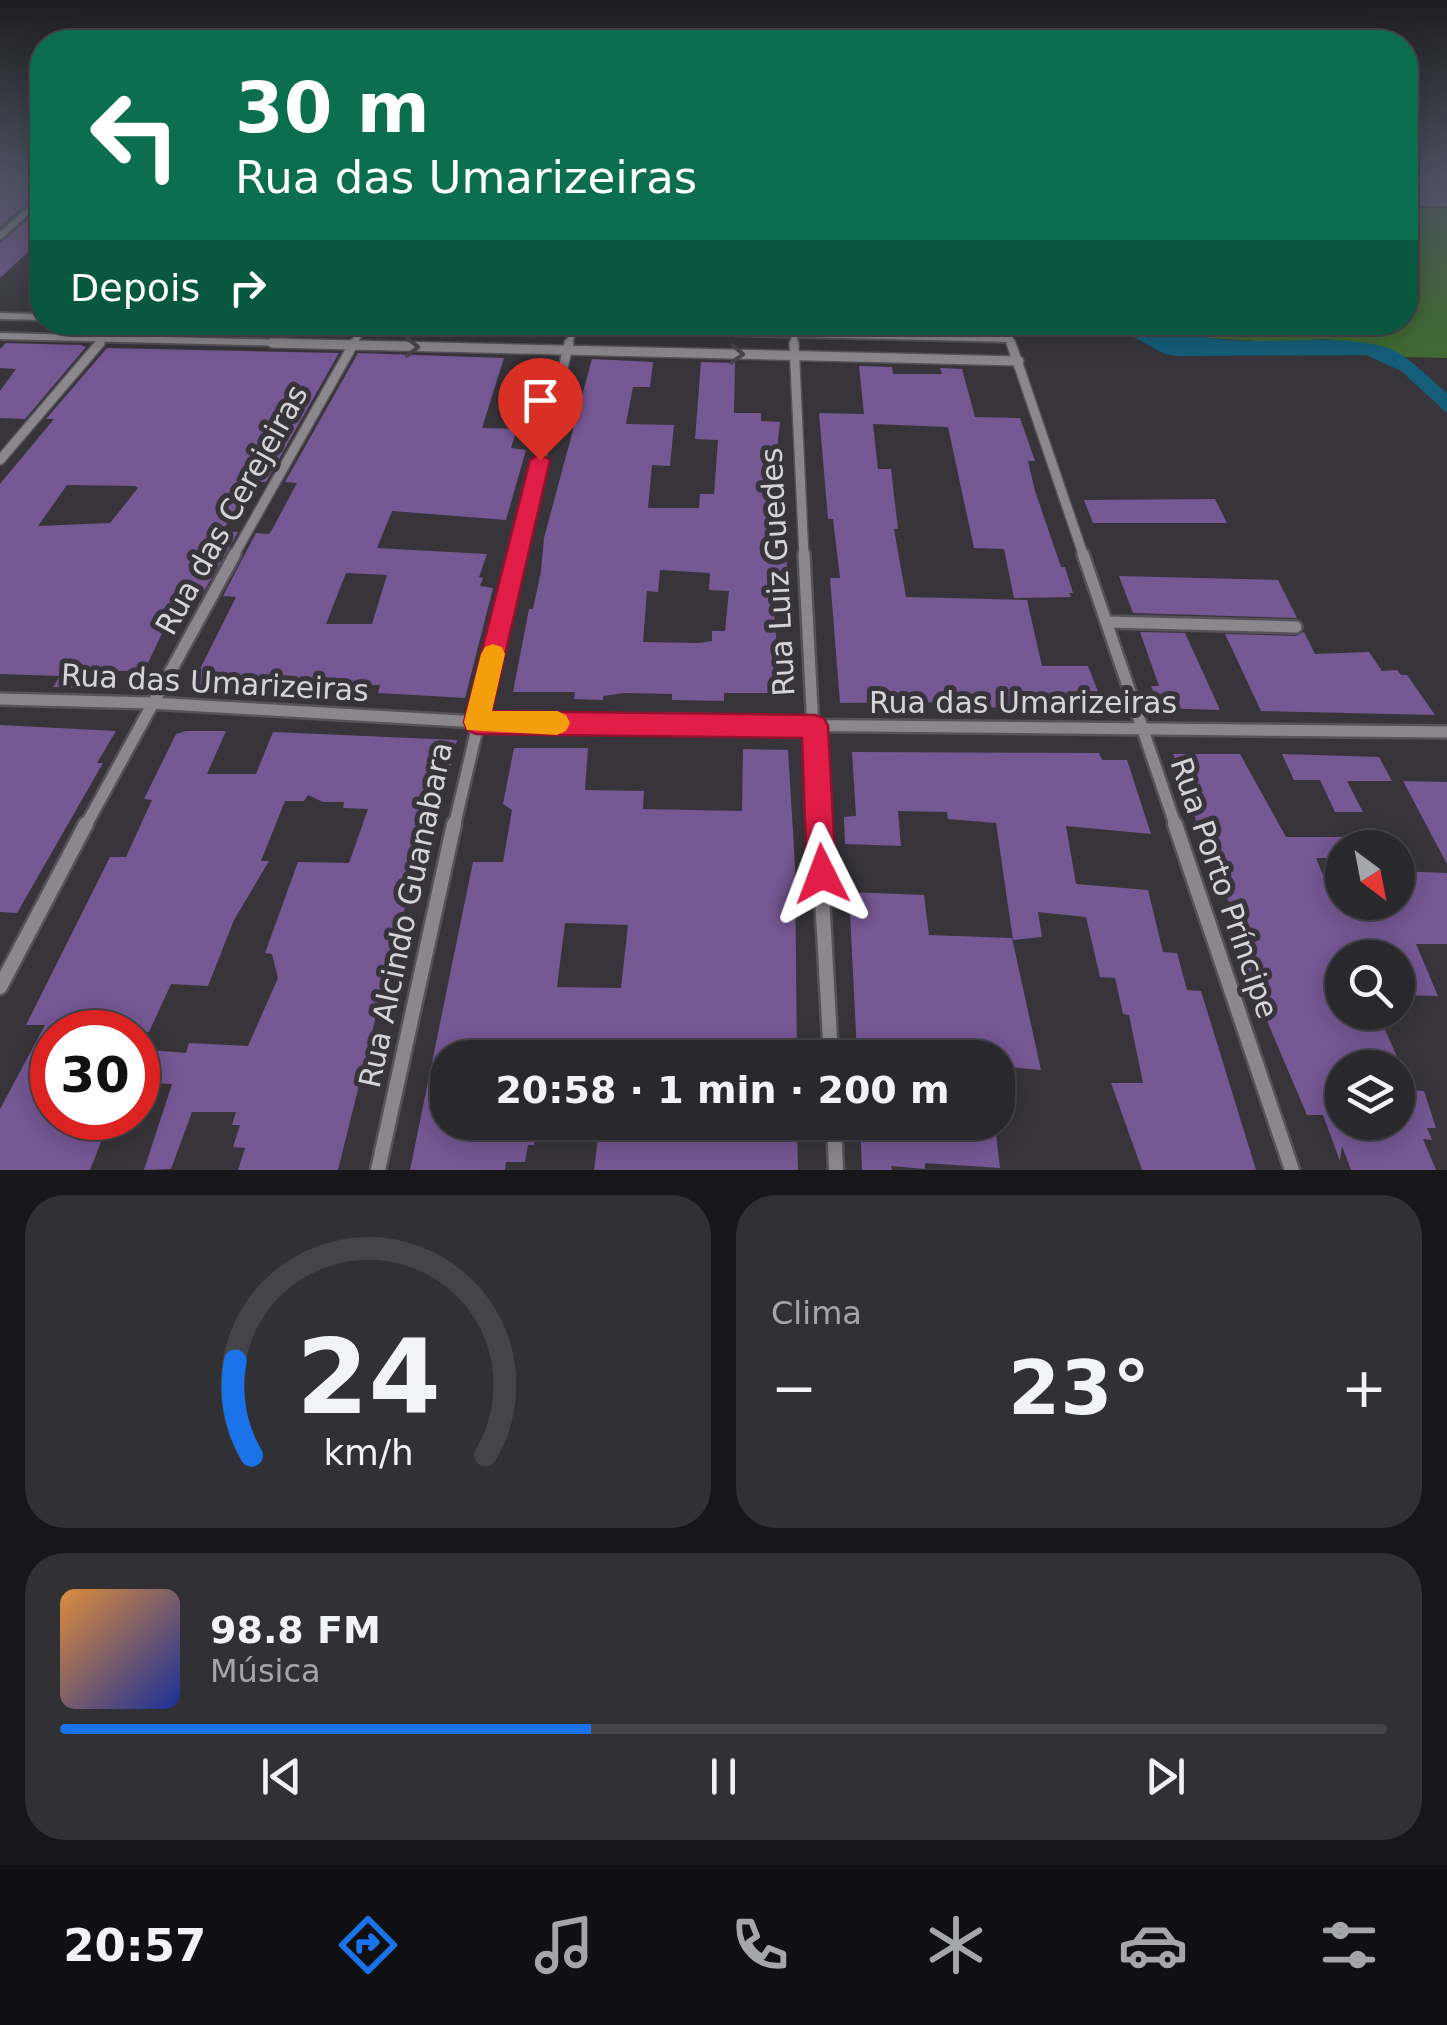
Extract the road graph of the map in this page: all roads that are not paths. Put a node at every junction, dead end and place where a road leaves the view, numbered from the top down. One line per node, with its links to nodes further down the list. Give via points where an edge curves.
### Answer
1 (0, 316): 2 (street)
2 (30, 317)
3 (107, 335): 9 (street)
4 (359, 335): 10 (street, Rua das Cerejeiras)
5 (571, 335): 11 (street, Rua Alcindo Guanabara)
6 (794, 335): 12 (street, Rua Luiz Guedes)
7 (938, 335): 13 (street, Rua Porto Príncipe, via 1010,339)
8 (0, 336): 9 (street)
9 (104, 339): 10 (street); 14 (street)
10 (353, 346): 11 (street, one-way to 11); 18 (street, Rua das Cerejeiras)
11 (567, 348): 12 (street, one-way to 12); 19 (street, Rua Alcindo Guanabara)
12 (793, 356): 13 (street); 20 (street, Rua Luiz Guedes)
13 (1018, 361): 15 (street, Rua Porto Príncipe)
14 (0, 460)
15 (1108, 622): 16 (street); 21 (street, Rua Porto Príncipe)
16 (1296, 627)
17 (0, 699): 18 (street, Rua das Umarizeiras)
18 (151, 703): 19 (street, Rua das Umarizeiras); 23 (street, Rua das Cerejeiras)
19 (476, 722): 20 (street, Rua das Umarizeiras); 26 (street, Rua Alcindo Guanabara)
20 (815, 726): 21 (street, Rua das Umarizeiras); 24 (street, Rua Luiz Guedes)
21 (1144, 729): 22 (street, Rua das Umarizeiras); 28 (street, Rua Porto Príncipe)
22 (1447, 732)
23 (0, 987)
24 (829, 1040)
25 (835, 1140): 27 (street)
26 (378, 1170)
27 (836, 1170)
28 (1292, 1170)

